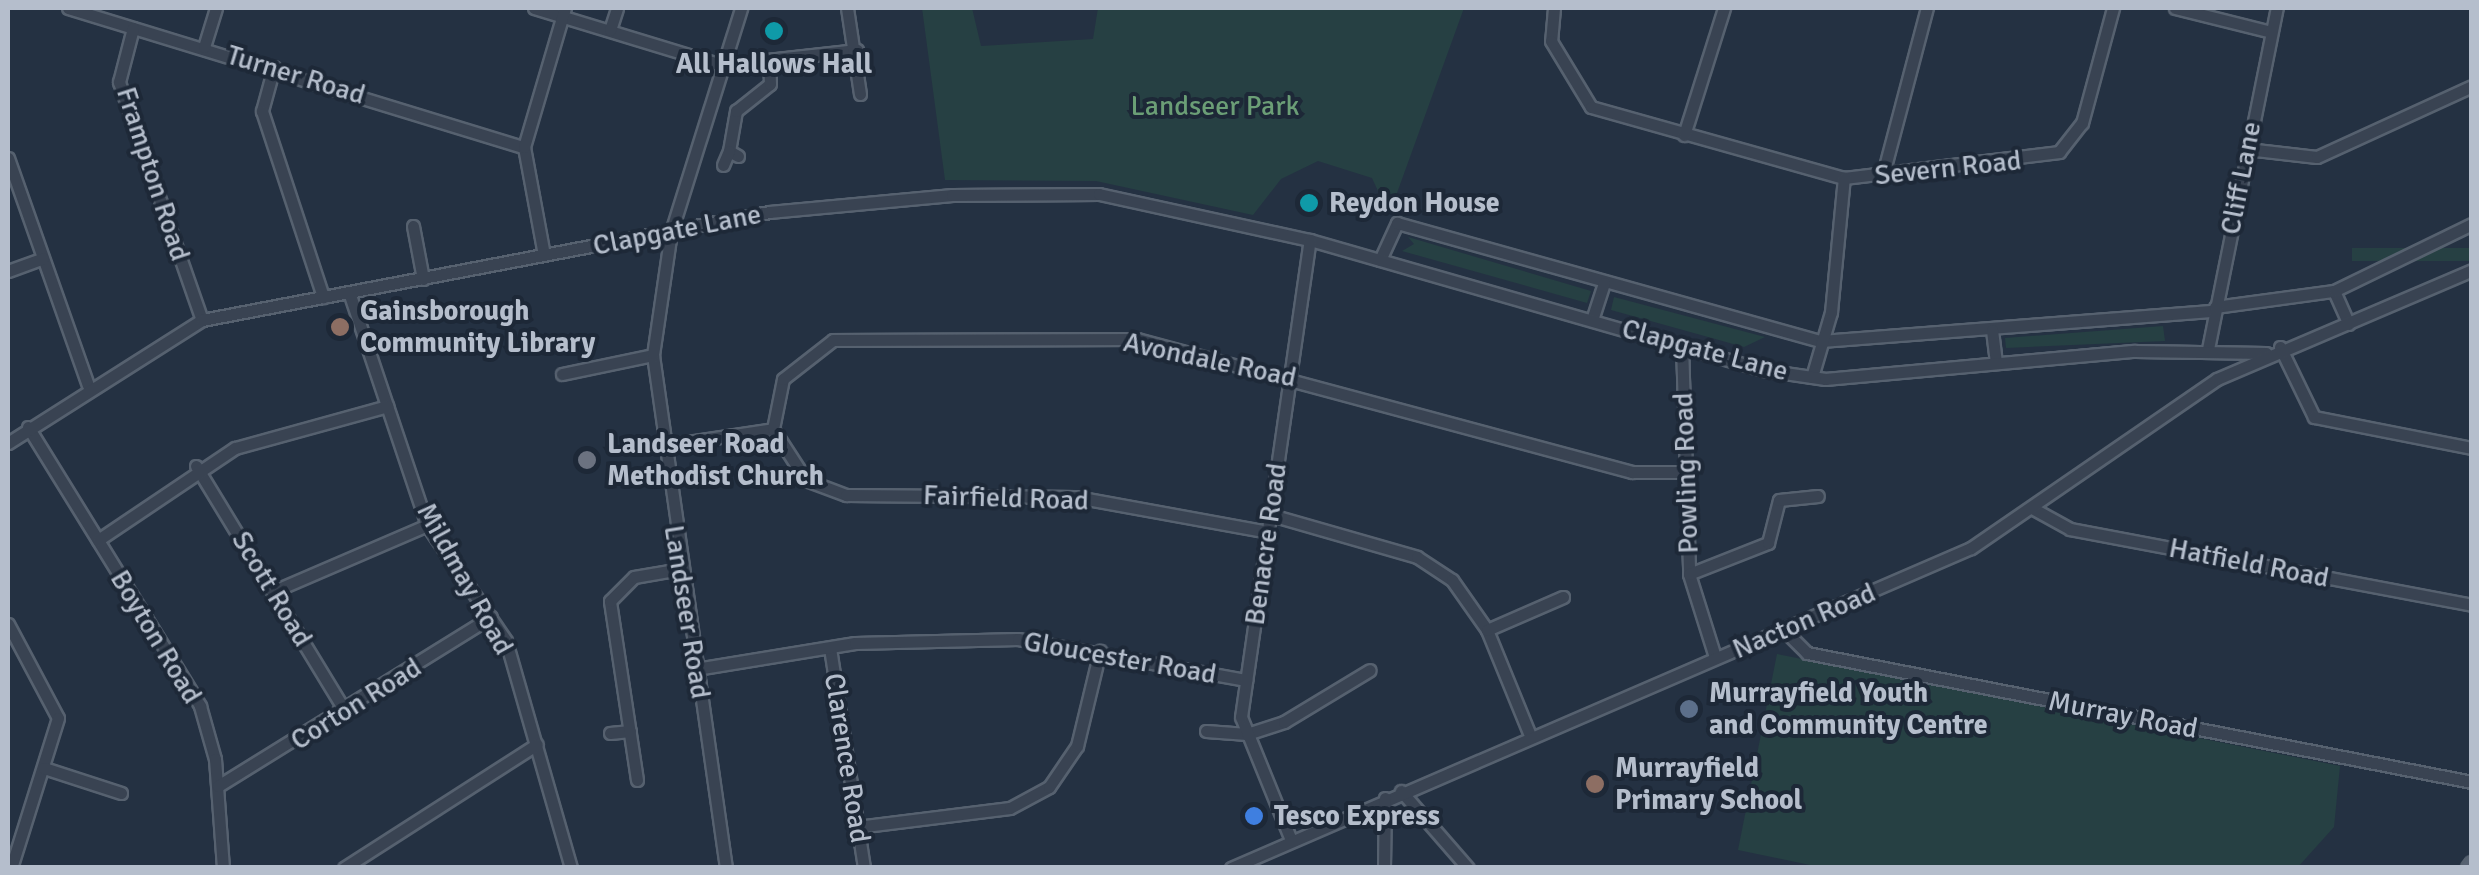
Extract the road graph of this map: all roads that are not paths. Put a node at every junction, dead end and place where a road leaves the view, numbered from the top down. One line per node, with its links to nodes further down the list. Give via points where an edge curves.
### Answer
1 (68, 8): 15 (street, Turner Road)
2 (216, 8): 18 (street)
3 (534, 8): 14 (street)
4 (617, 8): 16 (street)
5 (741, 8): 21 (street, Landseer Road)
6 (862, 8): 13 (street)
7 (1554, 8): 25 (street, Severn Road, via 1550,41 1582,99)
8 (1724, 8): 25 (street)
9 (1927, 8): 30 (street)
10 (2113, 8): 30 (street, Severn Road, via 2082,124 2059,152)
11 (2175, 8): 17 (street)
12 (2277, 8): 17 (street, Cliff Lane)
13 (847, 9): 19 (street)
14 (564, 12): 16 (street); 26 (street)
15 (133, 28): 18 (street, Turner Road); 47 (street, Frampton Road, via 119,82)
16 (610, 30): 21 (street)
17 (2270, 32): 27 (street, Cliff Lane)
18 (204, 47): 22 (street, Turner Road)
19 (857, 50): 20 (street); 24 (street)
20 (769, 60): 21 (street); 29 (street, via 770,84 736,111 734,154)
21 (722, 65): 34 (street, Landseer Road)
22 (274, 67): 26 (street, Turner Road); 45 (street, via 262,111)
23 (2472, 86): 27 (street, via 2317,157)
24 (860, 94)
25 (1684, 135): 31 (street, Severn Road)
26 (524, 147): 36 (street)
27 (2247, 148): 46 (street, Cliff Lane)
28 (8, 158): 37 (street)
29 (723, 166)
30 (1883, 174): 31 (street, Severn Road)
31 (1844, 178): 51 (street)
32 (2472, 224): 43 (street)
33 (413, 226): 41 (street)
34 (670, 232): 35 (street, Clapgate Lane, via 841,202 1099,194); 36 (street, Clapgate Lane); 56 (street, Landseer Road)
35 (1310, 240): 38 (street, Clapgate Lane); 59 (street, Benacre Road)
36 (544, 255): 41 (street, Clapgate Lane)
37 (43, 258): 40 (street); 61 (street)
38 (1380, 260): 42 (street, Clapgate Lane, via 1397,223); 48 (street, Clapgate Lane)
39 (2472, 270): 49 (street, Nacton Road)
40 (8, 271)
41 (423, 279): 44 (street, Clapgate Lane)
42 (1604, 283): 48 (street, Clapgate Lane); 51 (street, Clapgate Lane)
43 (2334, 290): 46 (street); 49 (street)
44 (349, 292): 45 (street, Clapgate Lane); 62 (street, Mildmay Road)
45 (323, 298): 47 (street, Clapgate Lane)
46 (2214, 310): 50 (street, Clapgate Lane); 54 (street, Cliff Lane)
47 (202, 320): 61 (street, Clapgate Lane)
48 (1592, 320): 52 (street, Clapgate Lane)
49 (2350, 324): 53 (street, Nacton Road)
50 (1992, 330): 51 (street, Clapgate Lane); 57 (street)
51 (1821, 341): 60 (street)
52 (1682, 345): 60 (street, Clapgate Lane); 69 (street, Powling Road)
53 (2280, 347): 55 (street, Nacton Road); 67 (street, via 2314,417)
54 (2208, 349): 55 (street, Clapgate Lane); 57 (street, Clapgate Lane)
55 (2266, 353): 71 (street, Nacton Road)
56 (653, 356): 58 (street); 66 (street, Landseer Road)
57 (1996, 363): 60 (street, Clapgate Lane, via 1877,380)
58 (562, 374)
59 (1290, 376): 64 (street, Avondale Road, via 1137,339 833,340 784,378); 69 (street, Avondale Road, via 1632,472); 72 (street, Benacre Road)
60 (1812, 377)
61 (88, 385): 63 (street, Clapgate Lane)
62 (386, 406): 68 (street); 73 (street, Mildmay Road)
63 (28, 427): 65 (street, Clapgate Lane); 75 (street, Boyton Road)
64 (774, 429): 66 (street); 74 (street, Fairfield Road, via 806,480 846,494 1076,497)
65 (8, 443)
66 (661, 446): 76 (street, Landseer Road)
67 (2472, 448)
68 (196, 466): 75 (street); 78 (street, Scott Road)
69 (1685, 472): 77 (street, Powling Road)
70 (1818, 496): 77 (street, via 1778,500 1768,544)
71 (2032, 508): 80 (street, Hatfield Road, via 2070,529); 84 (street, Nacton Road, via 1971,548)
72 (1271, 515): 74 (street, Benacre Road); 83 (street, via 1426,562 1452,580)
73 (428, 525): 78 (street); 81 (street, Mildmay Road)
74 (1268, 532): 90 (street, Benacre Road)
75 (98, 540): 101 (street, Boyton Road, via 200,706)
76 (681, 570): 88 (street, Landseer Road); 92 (street, via 625,581 610,601)
77 (1689, 574): 87 (street, Powling Road)
78 (274, 590): 91 (street, Scott Road)
79 (1563, 597): 83 (street)
80 (2472, 605)
81 (492, 617): 91 (street, Corton Road); 97 (street, Mildmay Road)
82 (8, 624): 98 (street, via 54,699 57,730)
83 (1487, 630): 95 (street)
84 (1786, 632): 87 (street, Nacton Road); 100 (street, Murray Road, via 1806,653)
85 (830, 648): 86 (street, Gloucester Road, via 960,638); 88 (street, Gloucester Road); 107 (street, Clarence Road)
86 (1100, 651): 90 (street, Gloucester Road); 107 (street, via 1077,746 1050,787 1010,808)
87 (1715, 658): 95 (street, Nacton Road)
88 (696, 668): 113 (street, Landseer Road)
89 (1370, 670): 96 (street)
90 (1246, 680): 96 (street, Benacre Road)
91 (346, 713): 101 (street, Corton Road)
92 (630, 730): 94 (street); 99 (street)
93 (1206, 731): 96 (street)
94 (610, 733)
95 (1529, 733): 102 (street, Nacton Road)
96 (1247, 734): 108 (street, Benacre Road)
97 (536, 744): 111 (street); 112 (street, Mildmay Road)
98 (44, 768): 103 (street); 109 (street)
99 (638, 780)
100 (2472, 782)
101 (218, 786): 110 (street, Boyton Road)
102 (1400, 791): 104 (street, Nacton Road); 105 (street)
103 (121, 793)
104 (1385, 798): 106 (street); 108 (street, Nacton Road)
105 (1412, 808): 106 (street); 117 (street)
106 (1389, 818): 116 (street)
107 (858, 826): 114 (street, Clarence Road)
108 (1292, 840): 115 (street, Nacton Road)
109 (11, 868)
110 (223, 868)
111 (344, 868)
112 (572, 868)
113 (726, 868)
114 (864, 868)
115 (1231, 868)
116 (1384, 868)
117 (1468, 868)

